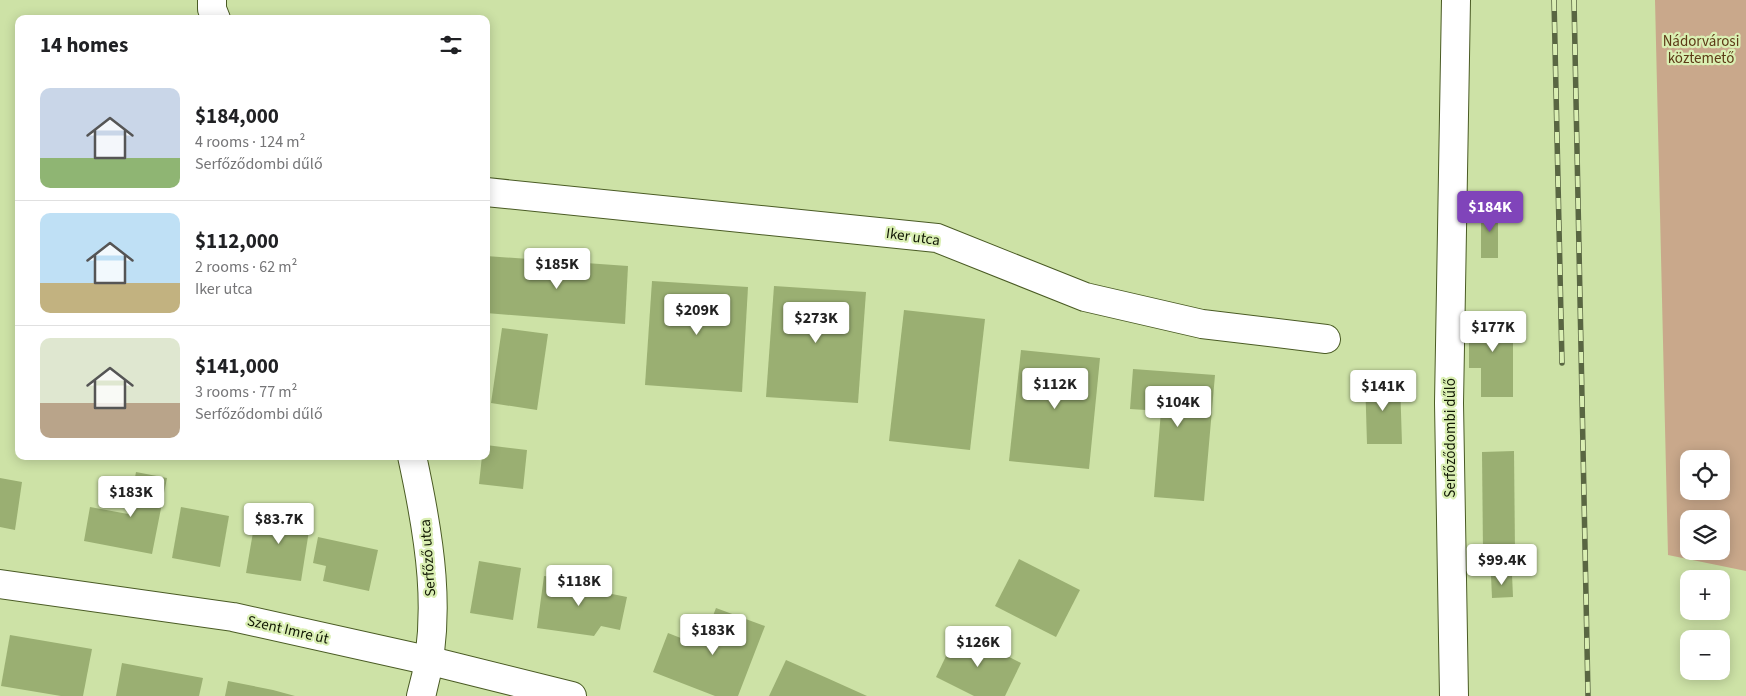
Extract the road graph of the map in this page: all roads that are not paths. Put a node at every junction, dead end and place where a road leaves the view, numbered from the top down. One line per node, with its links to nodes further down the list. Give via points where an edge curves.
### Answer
1 (212, 0): 3 (street)
2 (1456, 0): 11 (street, Serfőződombi dűlő, via 1449,403)
3 (214, 15)
4 (490, 192): 5 (street, Iker utca, via 937,238 1085,297 1202,324)
5 (1326, 339)
6 (413, 460): 8 (street, Serfőző utca, via 427,525 433,625)
7 (0, 584): 8 (street, Szent Imre út, via 233,617)
8 (431, 661): 9 (street, Serfőző utca); 10 (street, Szent Imre út)
9 (421, 696)
10 (572, 696)
11 (1454, 696)

